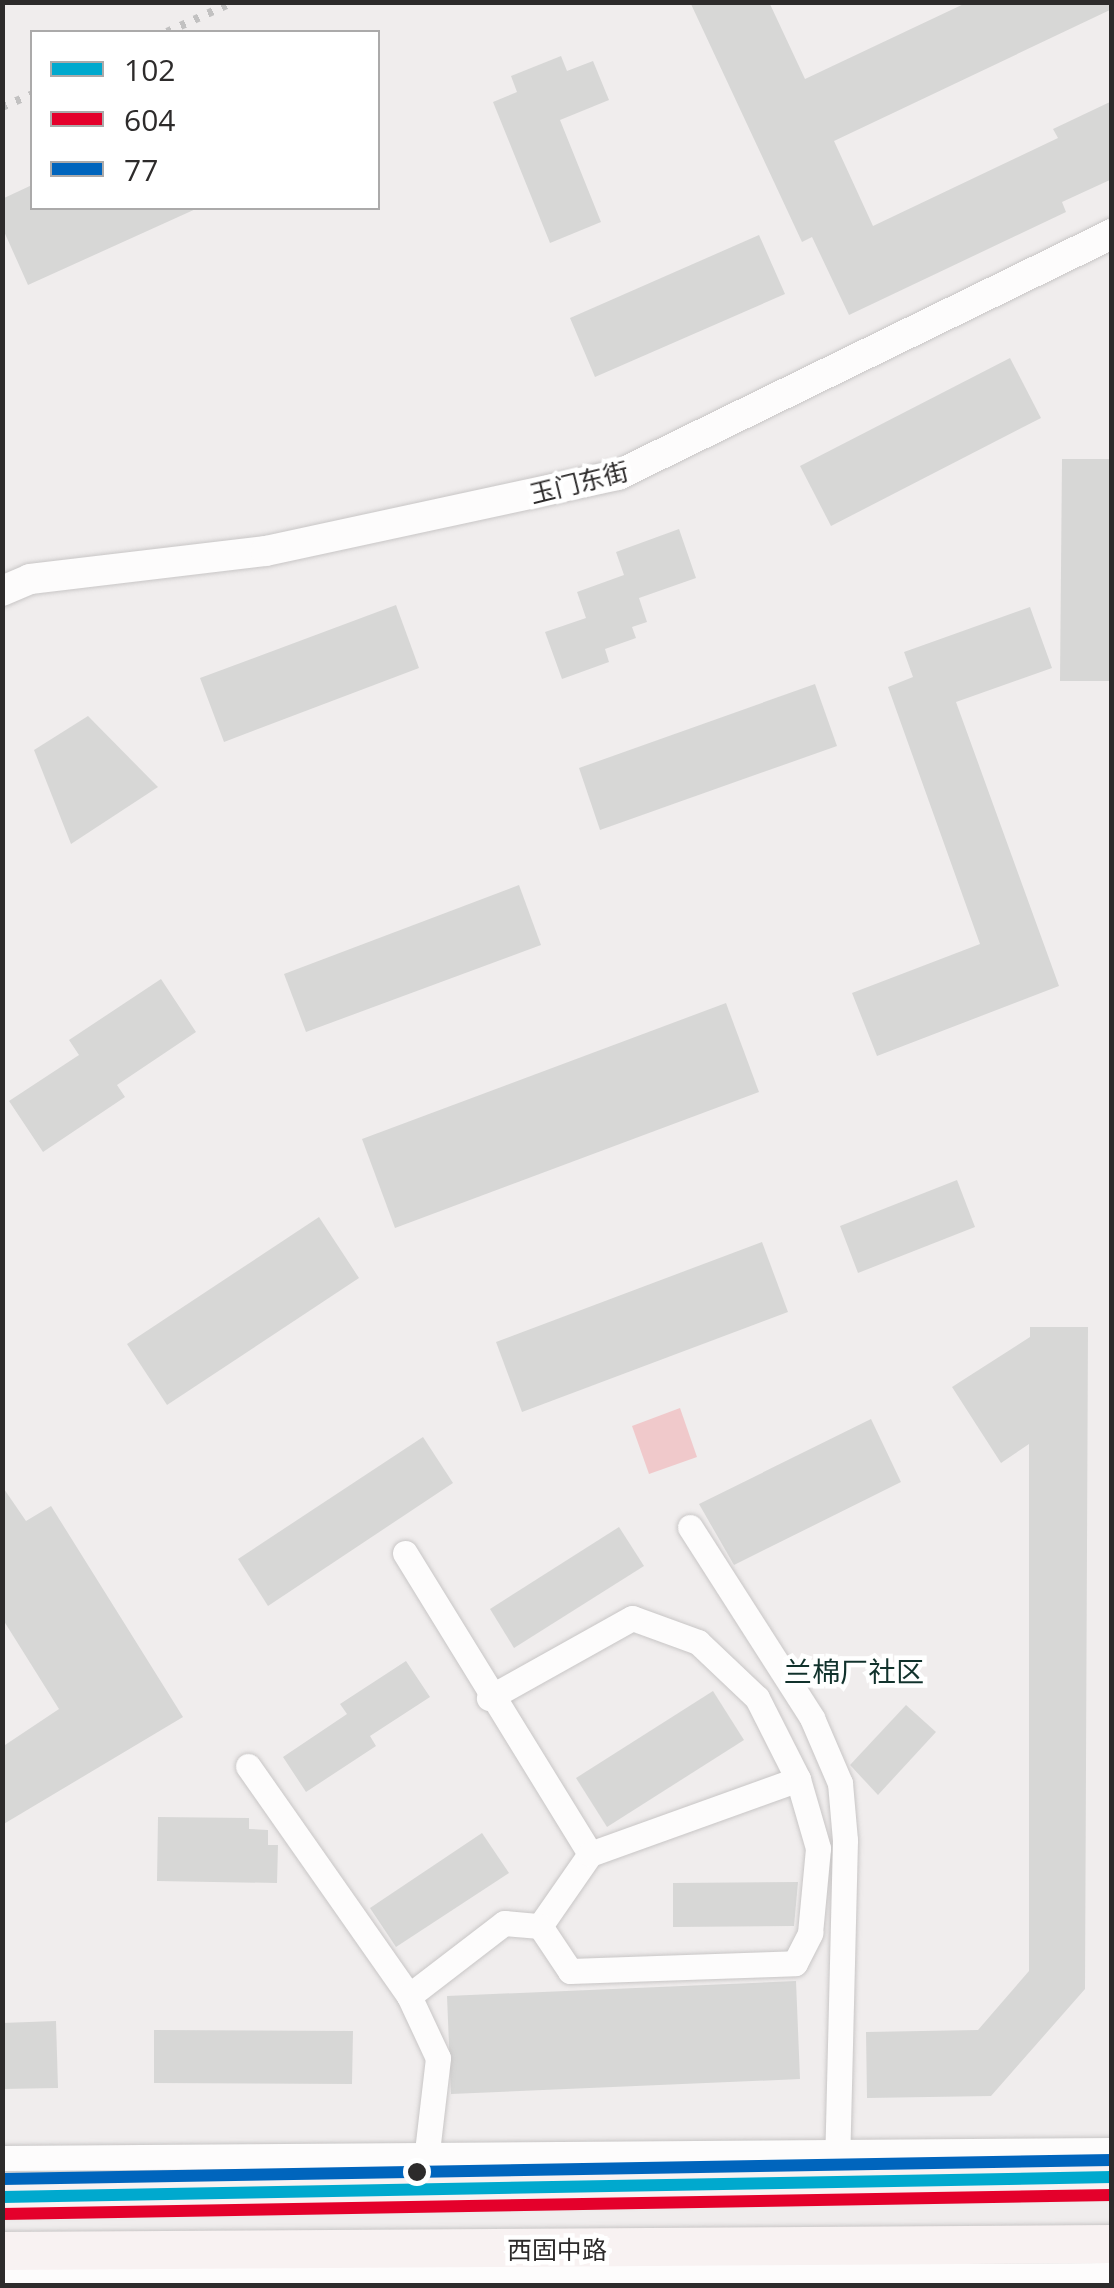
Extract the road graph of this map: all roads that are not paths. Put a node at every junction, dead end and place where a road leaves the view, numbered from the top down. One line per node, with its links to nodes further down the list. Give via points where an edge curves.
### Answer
1 (1112, 234): 2 (street, 玉门东街, via 618,474 266,551 30,579)
2 (2, 592)
3 (690, 1527): 14 (street, via 812,1718 840,1783 845,1840)
4 (406, 1554): 5 (street)
5 (489, 1698): 7 (street, via 632,1618 698,1642 758,1698); 8 (street)
6 (248, 1766): 10 (street)
7 (798, 1780): 8 (street); 9 (street, via 818,1848 810,1933 794,1963 570,1972)
8 (590, 1854): 9 (street)
9 (540, 1926): 10 (street, via 504,1923)
10 (408, 1996): 12 (street, via 438,2058)
11 (1112, 2150): 14 (street)
12 (427, 2154): 13 (street); 14 (street); 16 (street)
13 (2, 2158)
14 (837, 2168): 15 (main road); 16 (main road)
15 (1112, 2178)
16 (422, 2192): 17 (main road)
17 (2, 2197)
18 (1112, 2244): 20 (main road, 西固中路)
19 (2, 2251): 20 (main road, 西固中路)
20 (789, 2270): 21 (street); 22 (street)
21 (1112, 2276)
22 (2, 2278)

